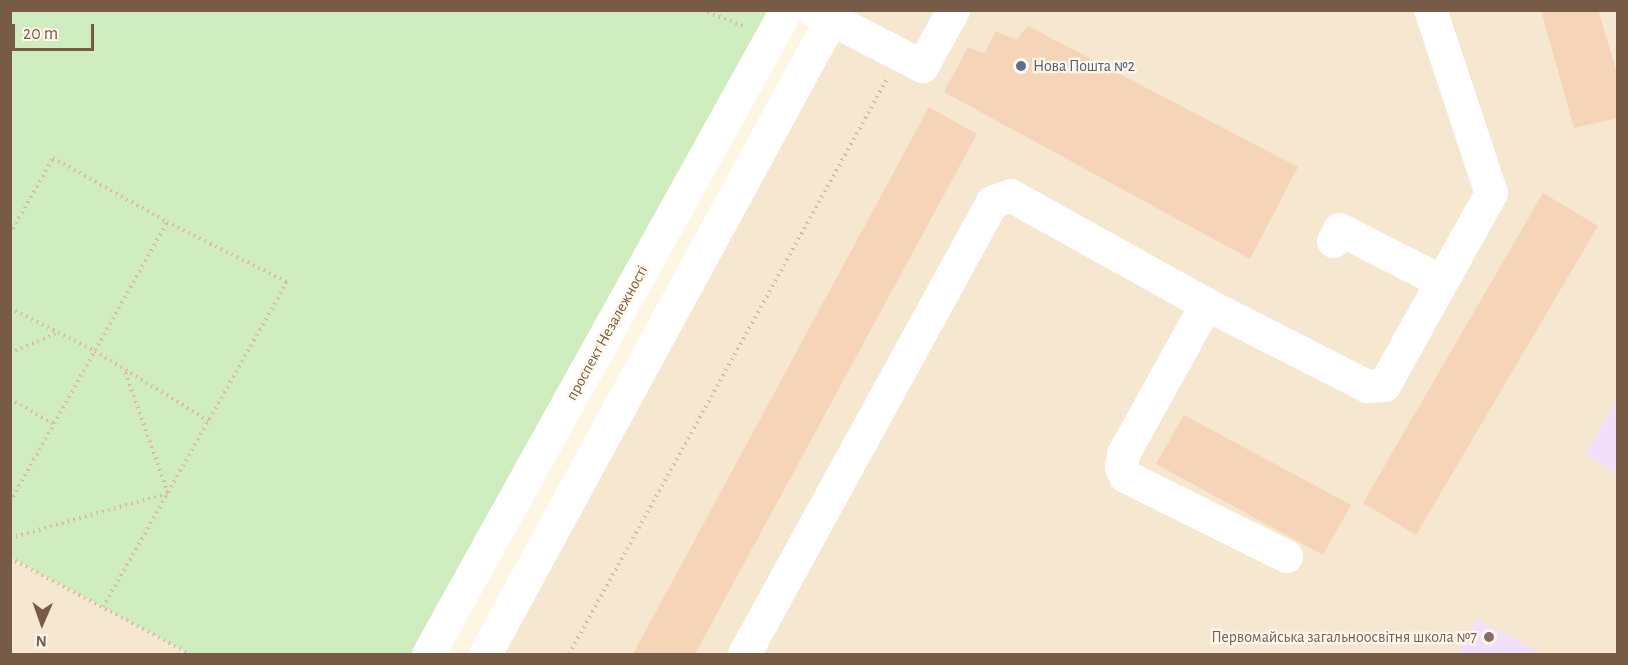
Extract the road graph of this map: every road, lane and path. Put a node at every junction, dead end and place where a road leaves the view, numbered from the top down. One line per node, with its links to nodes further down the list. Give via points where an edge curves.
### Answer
1 (702, 10): 5 (path)
2 (952, 10): 6 (street, via 922,66)
3 (1430, 10): 10 (street, via 1491,193)
4 (827, 14): 6 (street); 28 (street)
5 (779, 24): 27 (street, проспект Незалежності)
6 (901, 55): 29 (path)
7 (167, 222): 8 (path, via 53,158); 14 (path); 18 (path, via 287,282)
8 (10, 234)
9 (1333, 241): 10 (street, via 1339,229)
10 (1441, 281): 11 (street, via 1384,385 1367,386)
11 (1206, 304): 23 (street, via 1123,454 1121,467 1125,476); 30 (street, via 1010,195 992,202)
12 (10, 308): 13 (path)
13 (58, 332): 14 (path); 15 (path)
14 (94, 351): 16 (path); 19 (path)
15 (10, 353)
16 (124, 369): 18 (path); 20 (path)
17 (10, 399): 19 (path)
18 (209, 421): 20 (path)
19 (54, 424): 21 (path)
20 (168, 494): 22 (path); 25 (path)
21 (10, 502)
22 (10, 538)
23 (1286, 556)
24 (10, 558): 25 (path)
25 (103, 607): 26 (path)
26 (190, 654)
27 (428, 654)
28 (484, 654)
29 (569, 654)
30 (744, 654)

